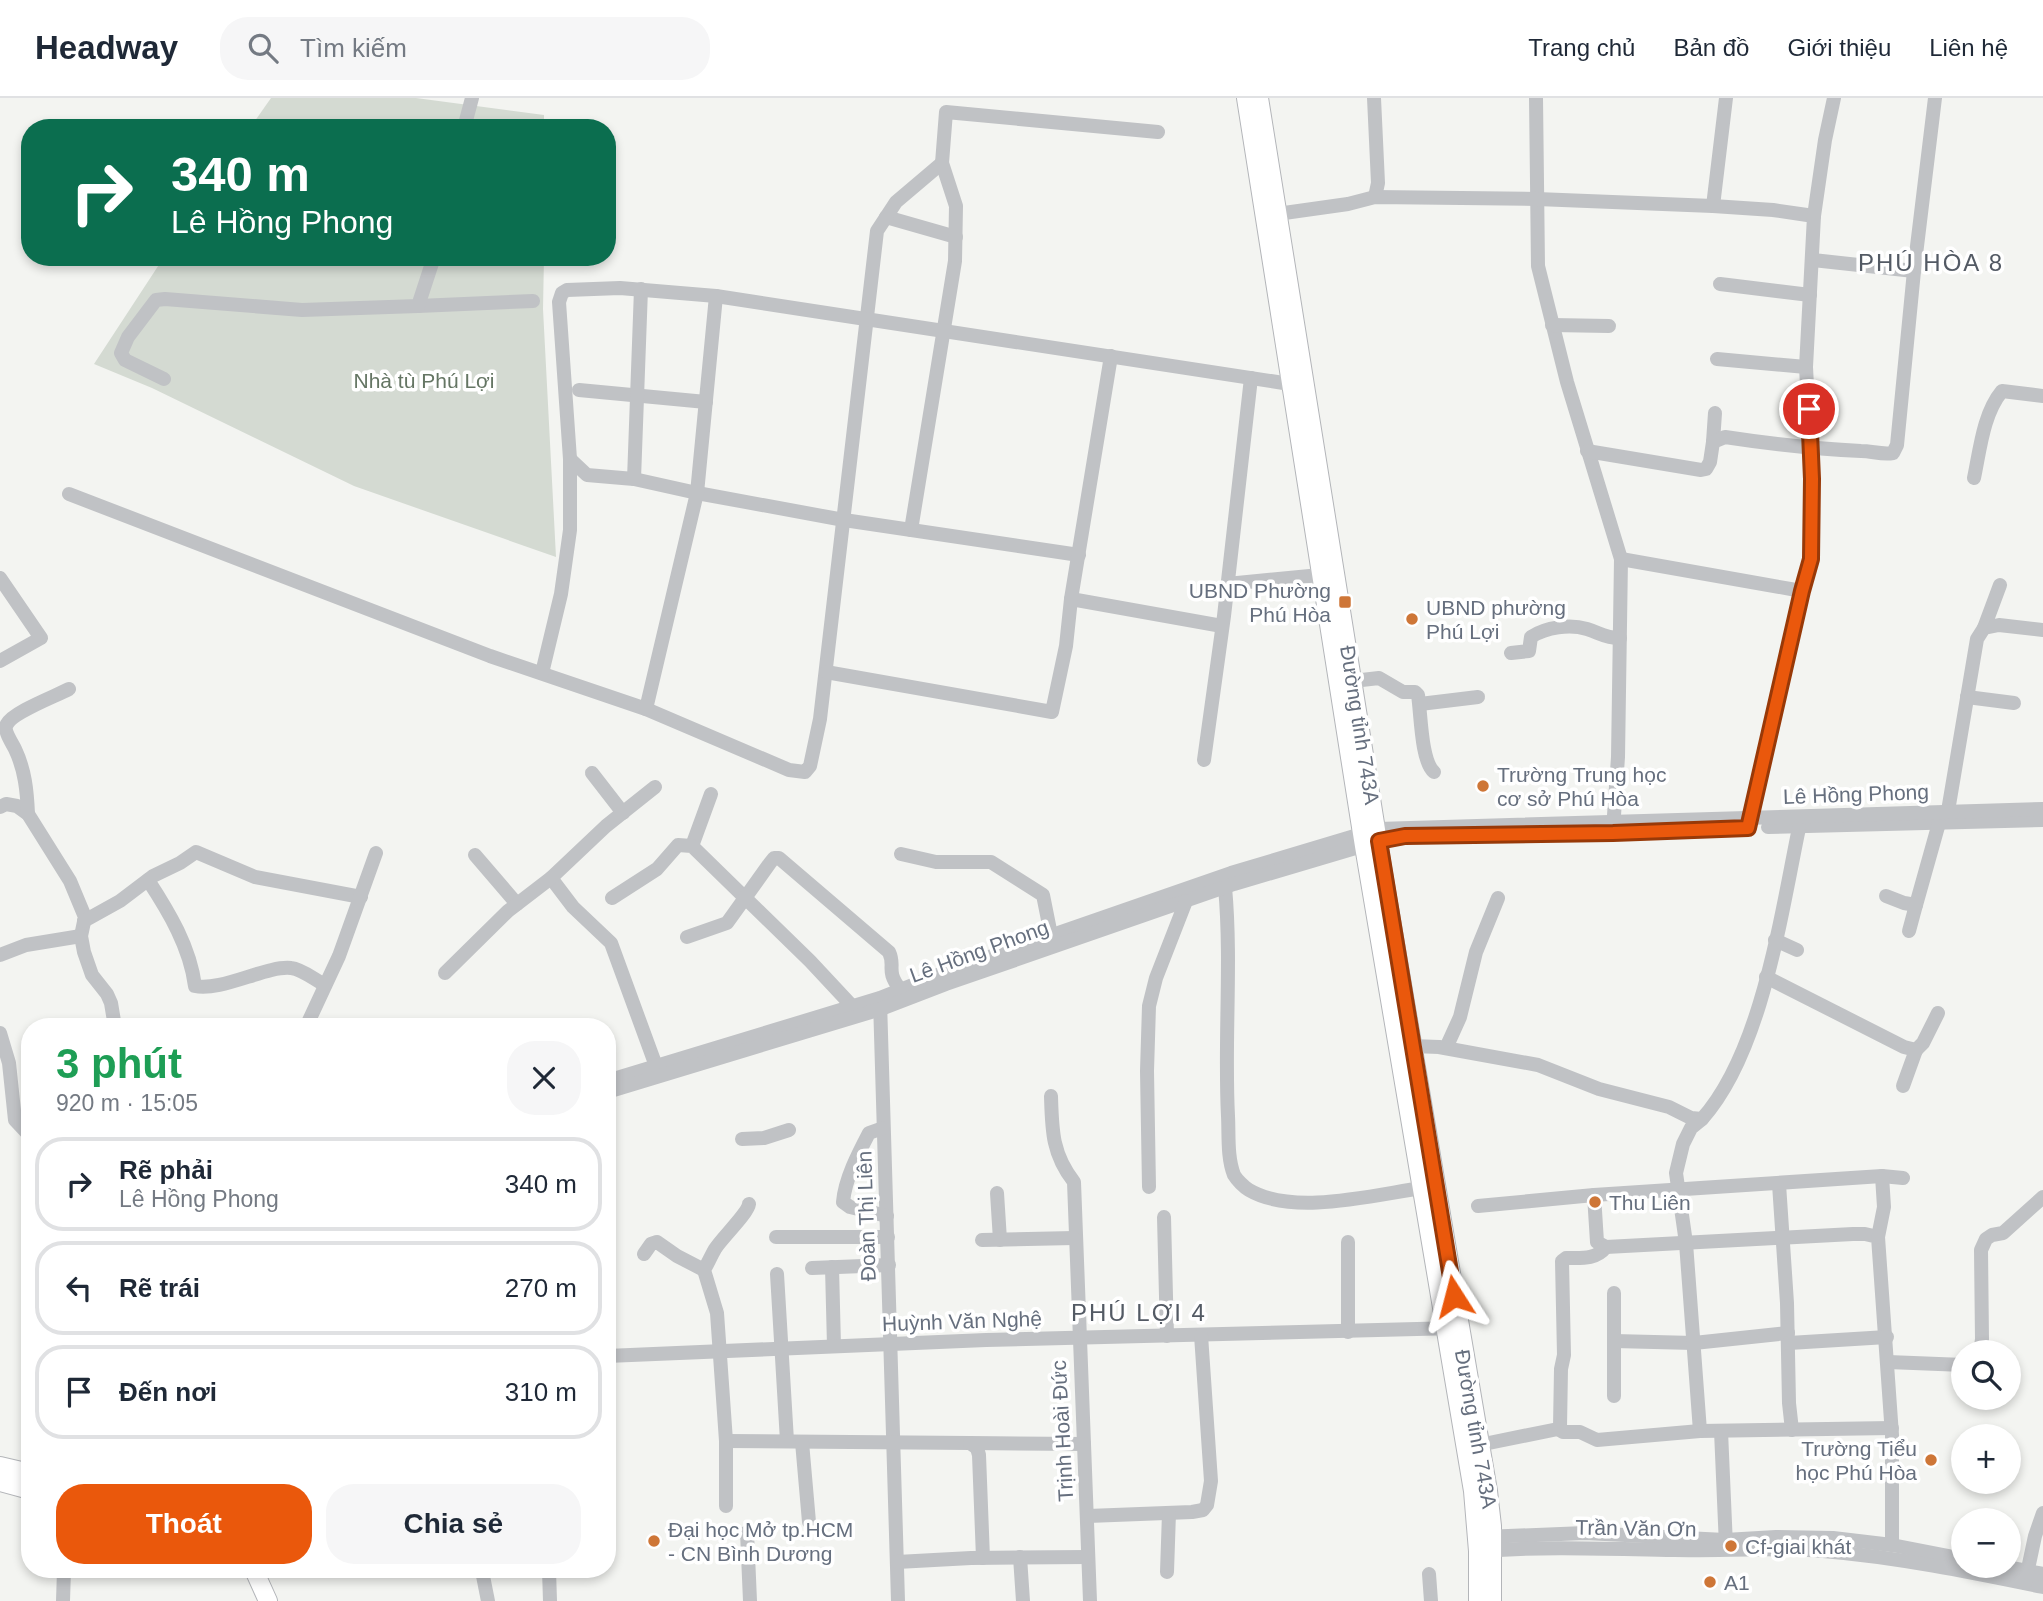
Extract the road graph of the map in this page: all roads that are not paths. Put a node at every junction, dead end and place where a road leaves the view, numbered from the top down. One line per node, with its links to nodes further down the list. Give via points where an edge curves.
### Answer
1 (472, 98): 9 (street)
2 (1246, 98): 15 (main road, Đường tỉnh 743A)
3 (1259, 98): 15 (main road, Đường tỉnh 743A)
4 (1374, 98): 12 (street)
5 (1536, 98): 13 (street)
6 (1726, 98): 14 (street)
7 (1834, 98): 16 (street)
8 (1935, 98): 21 (street)
9 (466, 119)
10 (1158, 132): 11 (street, via 946,112)
11 (942, 163): 17 (street, via 911,187); 18 (street, via 957,206)
12 (1375, 197): 13 (street); 15 (street)
13 (1537, 199): 14 (street); 29 (street, via 1538,265)
14 (1713, 206): 16 (street)
15 (1270, 215): 37 (main road, Đường tỉnh 743A)
16 (1814, 216): 19 (street)
17 (886, 217): 18 (street); 28 (street, via 877,231)
18 (956, 237): 31 (street)
19 (1813, 260): 21 (street); 24 (street)
20 (431, 266): 27 (street)
21 (1914, 271): 44 (street, via 1893,453)
22 (1720, 284): 24 (street)
23 (641, 289): 25 (street); 39 (street); 46 (street, via 573,289 560,297)
24 (1810, 295): 34 (street)
25 (716, 296): 28 (street); 41 (street)
26 (533, 301): 27 (street)
27 (418, 306): 36 (street, via 302,310 156,300 121,353)
28 (866, 318): 31 (street); 52 (street)
29 (1552, 325): 30 (street); 45 (street)
30 (1609, 326)
31 (943, 330): 32 (street); 53 (street)
32 (1111, 356): 35 (street); 54 (street)
33 (1717, 359): 34 (street)
34 (1806, 368): 44 (street)
35 (1251, 378): 37 (street); 58 (street)
36 (164, 379)
37 (1297, 383): 51 (main road, Đường tỉnh 743A)
38 (579, 390): 39 (street)
39 (637, 395): 41 (street); 48 (street)
40 (2043, 396): 47 (street, via 2002,391 1994,400)
41 (706, 402): 49 (street)
42 (1715, 413): 43 (street)
43 (1713, 442): 44 (street, via 1725,438); 45 (street, via 1710,462 1701,470)
44 (1811, 449): 60 (street, via 1811,559)
45 (1587, 451): 55 (street)
46 (570, 459): 48 (street, via 587,475); 70 (street, via 570,530)
47 (1974, 478)
48 (634, 479): 49 (street)
49 (697, 493): 52 (street); 77 (street)
50 (69, 494): 70 (street)
51 (1317, 505): 56 (main road, Đường tỉnh 743A); 63 (main road, Đường tỉnh 743A)
52 (844, 520): 53 (street); 69 (street)
53 (911, 530): 54 (street)
54 (1079, 555): 61 (street)
55 (1621, 559): 60 (street); 66 (street)
56 (1320, 575): 58 (street); 63 (main road, Đường tỉnh 743A)
57 (0, 578): 68 (street, via 41,638)
58 (1227, 584): 62 (street)
59 (2000, 585): 64 (street)
60 (1802, 591): 90 (street)
61 (1071, 599): 62 (street); 69 (street, via 1052,712)
62 (1222, 626): 79 (street)
63 (1337, 628): 71 (main road, Đường tỉnh 743A); 93 (main road, Đường tỉnh 743A)
64 (1984, 628): 65 (street, via 1999,625); 74 (street, via 1977,639)
65 (2043, 630)
66 (1620, 638): 67 (street, via 1577,627 1552,628 1531,637 1529,651); 91 (street)
67 (1511, 653)
68 (0, 661)
69 (826, 672): 77 (street, via 810,766 803,773)
70 (542, 673): 77 (street)
71 (1353, 681): 76 (street, via 1379,678 1403,692 1415,692); 93 (main road, Đường tỉnh 743A)
72 (69, 689): 78 (street)
73 (1478, 697): 76 (street)
74 (1967, 697): 75 (street); 88 (street)
75 (2014, 703)
76 (1420, 704): 80 (street, via 1423,751)
77 (646, 709)
78 (3, 720): 87 (street, via 27,788)
79 (1204, 760)
80 (1434, 772)
81 (592, 773): 86 (street)
82 (655, 788): 86 (street)
83 (711, 794): 94 (street)
84 (0, 807): 87 (street, via 17,806)
85 (2043, 809): 88 (street, Lê Hồng Phong)
86 (623, 813): 98 (street)
87 (28, 814): 109 (street, via 70,881 85,917)
88 (1944, 817): 89 (street, Lê Hồng Phong); 90 (street, Lê Hồng Phong); 92 (street, Lê Hồng Phong); 108 (street)
89 (2043, 820)
90 (1750, 823): 91 (street, Lê Hồng Phong); 92 (street, Lê Hồng Phong)
91 (1614, 828): 93 (street, Lê Hồng Phong)
92 (1799, 828): 113 (street)
93 (1371, 837): 100 (street, Lê Hồng Phong); 111 (street, Lê Hồng Phong, via 1231,873); 126 (main road, Đường tỉnh 743A); 143 (main road, Đường tỉnh 743A)
94 (692, 846): 103 (street, via 678,845 657,869); 104 (street)
95 (376, 853): 102 (street)
96 (901, 854): 111 (street, via 936,862 991,862 1043,895)
97 (475, 855): 107 (street)
98 (551, 878): 107 (street); 129 (street, via 573,907 611,943)
99 (148, 880): 102 (street, via 195,852 255,877); 109 (street); 118 (street, via 175,924 195,986 289,967)
100 (1225, 887): 106 (street, Lê Hồng Phong); 143 (street, via 1229,933 1227,1095 1235,1177 1247,1189 1286,1202 1311,1203)
101 (1886, 896): 108 (street)
102 (361, 897): 118 (street)
103 (612, 898)
104 (747, 898): 112 (street, via 727,923); 119 (street, via 770,863 779,858 889,952 891,973); 121 (street)
105 (1497, 898): 127 (street)
106 (1186, 901): 120 (street, Lê Hồng Phong); 142 (street, via 1149,1006)
107 (517, 904): 116 (street)
108 (1916, 905): 110 (street)
109 (83, 928): 115 (street); 123 (street, via 92,975 107,993)
110 (1909, 931)
111 (1051, 935): 119 (street, Lê Hồng Phong)
112 (687, 937)
113 (1775, 940): 114 (street); 117 (street)
114 (1797, 950)
115 (0, 955)
116 (445, 973)
117 (1766, 977): 128 (street); 134 (street, via 1750,1035)
118 (325, 985): 124 (street)
119 (900, 989): 120 (street, Lê Hồng Phong)
120 (881, 1003): 121 (street, Lê Hồng Phong); 132 (street, Lê Hồng Phong); 136 (street, Đoàn Thị Liên)
121 (852, 1006): 129 (street, Lê Hồng Phong)
122 (1938, 1013): 128 (street)
123 (114, 1018)
124 (310, 1018)
125 (0, 1033): 135 (street, via 9,1063 15,1120)
126 (1412, 1046): 127 (street); 169 (main road, Đường tỉnh 743A)
127 (1446, 1048): 134 (street, via 1538,1065 1599,1089)
128 (1916, 1050): 131 (street)
129 (656, 1066): 130 (street, Lê Hồng Phong)
130 (616, 1078)
131 (1903, 1086)
132 (616, 1089)
133 (1051, 1096): 155 (street, Trịnh Hoài Đức, via 1053,1141 1074,1182)
134 (1702, 1119): 144 (street, via 1683,1144 1676,1173)
135 (21, 1126)
136 (883, 1128): 150 (street, Đoàn Thị Liên); 150 (street, via 869,1133 843,1202)
137 (789, 1130): 138 (street)
138 (741, 1139)
139 (1882, 1177): 140 (street); 141 (street); 154 (street, via 1884,1207)
140 (1903, 1178)
141 (1779, 1184): 144 (street); 156 (street)
142 (1149, 1186)
143 (1422, 1188): 169 (main road, Đường tỉnh 743A)
144 (1678, 1191): 146 (street); 160 (street)
145 (997, 1193): 158 (street)
146 (1594, 1195): 149 (street); 161 (street, via 1597,1242)
147 (2043, 1197): 176 (street, via 2003,1233 1986,1239 1981,1250)
148 (750, 1204): 166 (street)
149 (1478, 1206)
150 (887, 1216): 153 (street, Đoàn Thị Liên)
151 (1164, 1217): 172 (street)
152 (776, 1237): 153 (street)
153 (888, 1237): 163 (street, Đoàn Thị Liên)
154 (1878, 1237): 156 (street); 173 (street)
155 (1074, 1238): 158 (street); 174 (street, Trịnh Hoài Đức)
156 (1783, 1238): 160 (street); 175 (street)
157 (982, 1240): 158 (street)
158 (1000, 1240)
159 (1348, 1242): 170 (street)
160 (1686, 1243): 161 (street); 179 (street)
161 (1606, 1247): 188 (street, via 1594,1256 1562,1261 1562,1417)
162 (644, 1254): 166 (street, via 657,1242)
163 (889, 1265): 164 (street); 178 (street, Đoàn Thị Liên)
164 (832, 1267): 165 (street); 180 (street)
165 (812, 1268)
166 (704, 1270): 182 (street, via 717,1312)
167 (777, 1275): 181 (street)
168 (1614, 1293): 177 (street)
169 (1452, 1329): 170 (street, Huỳnh Văn Nghệ); 197 (main road, Đường tỉnh 743A); 208 (main road, Đường tỉnh 743A, via 1473,1491)
170 (1349, 1332): 171 (street, Huỳnh Văn Nghệ)
171 (1201, 1335): 172 (street, Huỳnh Văn Nghệ); 203 (street, via 1211,1481 1207,1505 1203,1510)
172 (1167, 1336): 174 (street, Huỳnh Văn Nghệ)
173 (1887, 1337): 175 (street); 184 (street)
174 (1079, 1338): 178 (street, Huỳnh Văn Nghệ); 196 (street, Trịnh Hoài Đức)
175 (1788, 1338): 179 (street); 189 (street)
176 (1982, 1340)
177 (1614, 1341): 179 (street); 186 (street)
178 (892, 1343): 180 (street, Huỳnh Văn Nghệ); 194 (street, Đoàn Thị Liên)
179 (1694, 1343): 190 (street)
180 (834, 1346): 181 (street, Huỳnh Văn Nghệ)
181 (780, 1349): 182 (street, Huỳnh Văn Nghệ); 193 (street)
182 (720, 1352): 183 (street, Huỳnh Văn Nghệ); 192 (street)
183 (616, 1356)
184 (1888, 1362): 185 (street); 187 (street)
185 (1951, 1364)
186 (1614, 1396)
187 (1892, 1428): 189 (street); 209 (street)
188 (1558, 1429): 190 (street, via 1597,1440); 197 (street)
189 (1792, 1430): 191 (street)
190 (1700, 1431): 191 (street)
191 (1721, 1431): 210 (street)
192 (726, 1441): 193 (street); 202 (street)
193 (795, 1441): 194 (street); 206 (street)
194 (893, 1442): 195 (street); 215 (street, Đoàn Thị Liên)
195 (970, 1443): 196 (street); 213 (street, via 979,1455)
196 (1084, 1444): 205 (street, Trịnh Hoài Đức)
197 (1479, 1445): 208 (main road, Đường tỉnh 743A)
198 (0, 1466): 199 (main road)
199 (21, 1472)
200 (0, 1482): 201 (main road)
201 (21, 1488)
202 (726, 1506)
203 (1169, 1513): 205 (street); 216 (street)
204 (2043, 1513): 218 (street, via 2035,1536)
205 (1088, 1516): 214 (street, Trịnh Hoài Đức)
206 (809, 1522)
207 (747, 1532): 230 (street)
208 (1485, 1544): 210 (street, Trần Văn Ơn); 235 (main road, Đường tỉnh 743A); 236 (main road, Đường tỉnh 743A)
209 (1892, 1545): 210 (street, Trần Văn Ơn, via 1812,1537); 211 (street, Trần Văn Ơn)
210 (1726, 1546): 218 (street, Trần Văn Ơn, via 1830,1552)
211 (1951, 1556)
212 (1020, 1557): 213 (street); 214 (street); 232 (street)
213 (983, 1558): 215 (street)
214 (1088, 1558): 233 (street, Trịnh Hoài Đức)
215 (897, 1562): 231 (street, Đoàn Thị Liên)
216 (1167, 1572)
217 (1429, 1574): 234 (street)
218 (2032, 1576): 224 (street, Trần Văn Ơn)
219 (64, 1578): 225 (street)
220 (258, 1578): 226 (main road)
221 (270, 1578): 227 (main road)
222 (483, 1578): 228 (street)
223 (549, 1578): 229 (street)
224 (2043, 1587)
225 (63, 1601)
226 (268, 1601)
227 (280, 1601)
228 (488, 1601)
229 (550, 1601)
230 (750, 1601)
231 (898, 1601)
232 (1023, 1601)
233 (1090, 1601)
234 (1431, 1601)
235 (1478, 1601)
236 (1492, 1601)

